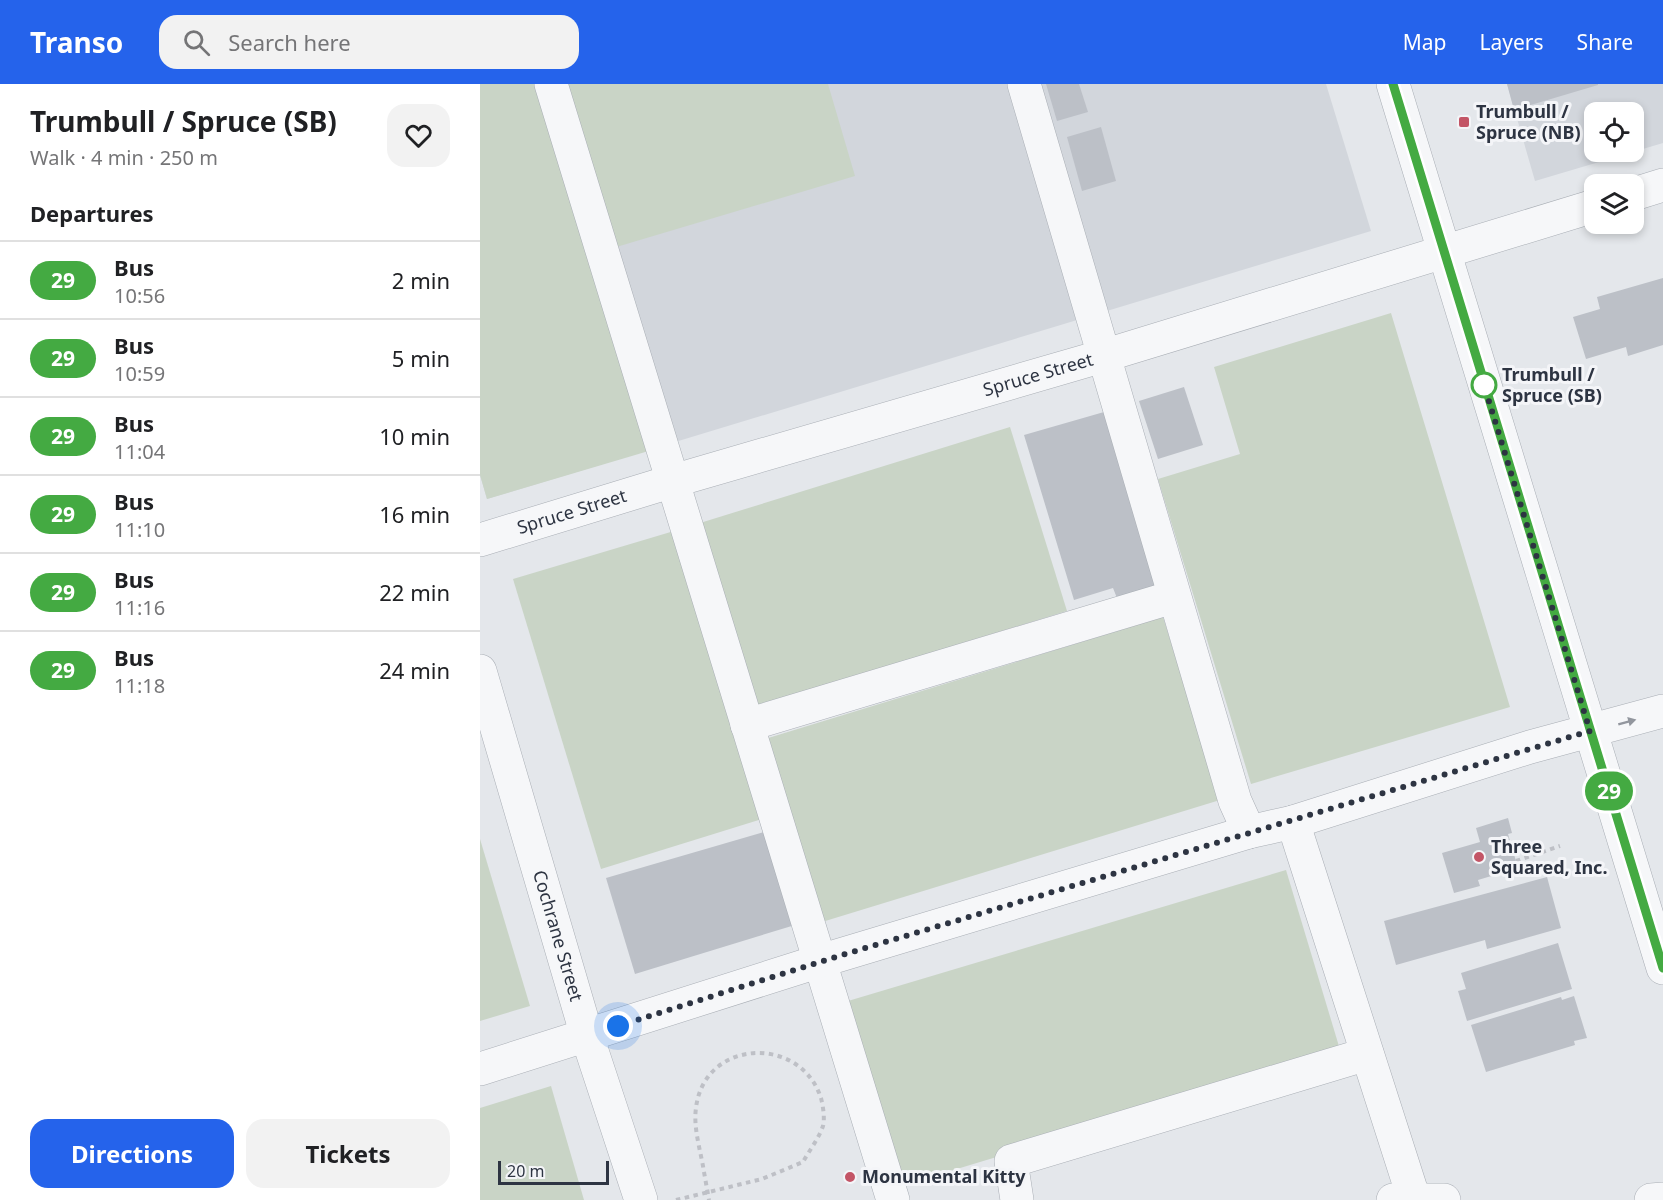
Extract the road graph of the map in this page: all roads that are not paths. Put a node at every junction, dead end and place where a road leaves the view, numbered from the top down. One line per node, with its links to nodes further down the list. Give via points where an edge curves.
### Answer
1 (551, 84): 9 (street)
2 (1024, 84): 8 (street)
3 (1393, 84): 7 (street)
4 (1663, 185): 5 (street)
5 (1644, 191)
6 (1584, 209): 7 (street, Spruce Street)
7 (1444, 252): 8 (street, Spruce Street); 15 (street)
8 (1104, 356): 9 (street, Spruce Street); 11 (street)
9 (673, 481): 10 (street, Spruce Street); 14 (street)
10 (480, 540)
11 (1173, 597): 14 (street); 17 (street, via 1235,801)
12 (480, 672): 20 (street, Cochrane Street)
13 (1663, 711): 15 (street, one-way to 13)
14 (747, 725): 18 (street)
15 (1590, 731): 16 (street); 19 (street)
16 (1293, 822): 17 (street); 21 (street)
17 (1249, 832): 18 (street)
18 (820, 962): 20 (street); 26 (street)
19 (1663, 968)
20 (587, 1036): 22 (street); 25 (street, Cochrane Street)
21 (1367, 1054): 23 (street); 27 (street, via 1011,1161)
22 (480, 1069)
23 (1414, 1199): 28 (street); 29 (street)
24 (1663, 1199): 30 (street)
25 (641, 1200)
26 (893, 1200)
27 (1017, 1200)
28 (1393, 1200)
29 (1443, 1200)
30 (1651, 1200)

